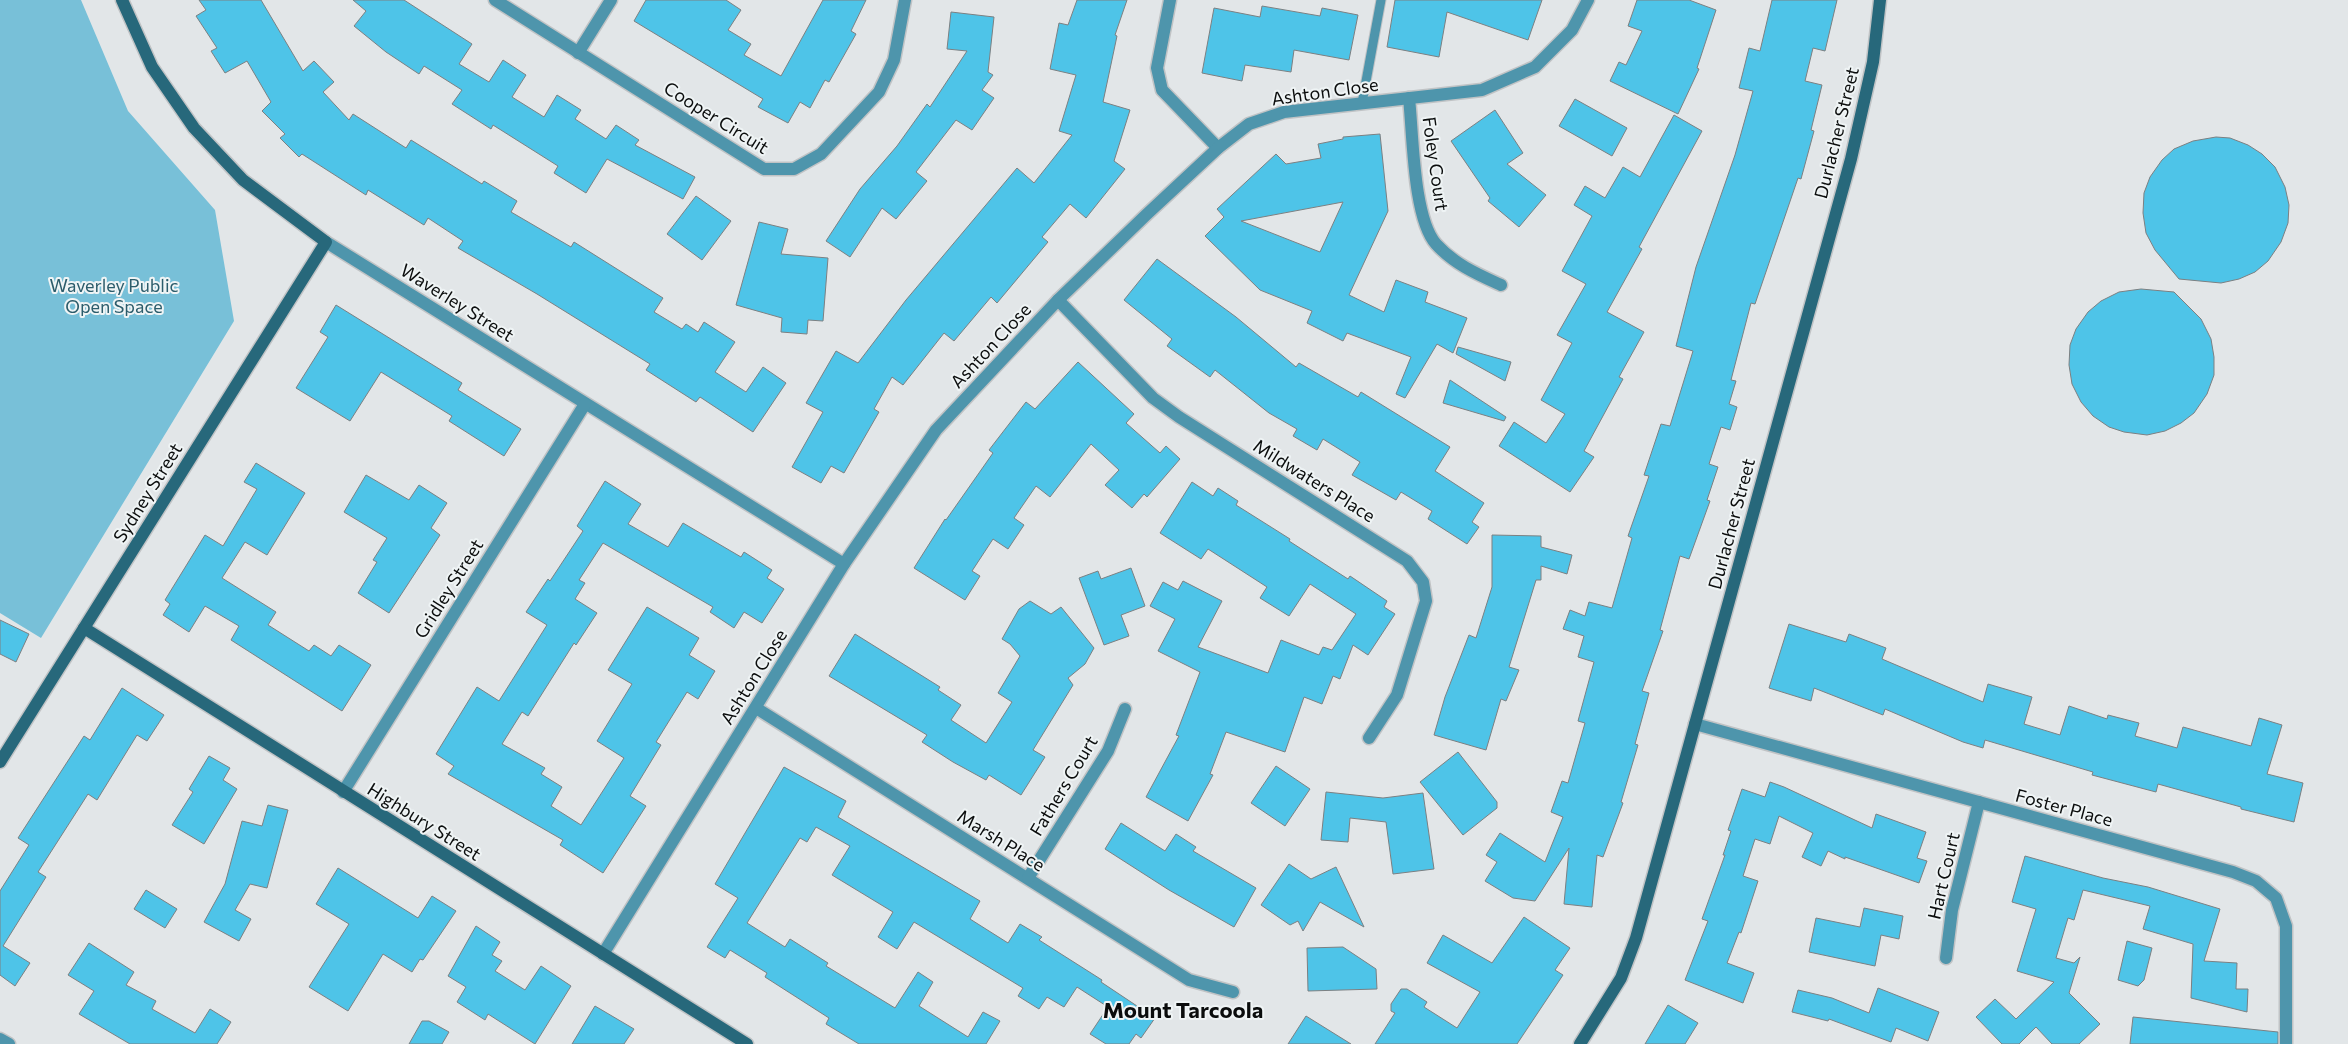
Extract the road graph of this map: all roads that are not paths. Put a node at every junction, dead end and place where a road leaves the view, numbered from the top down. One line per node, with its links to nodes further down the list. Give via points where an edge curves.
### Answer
1 (122, 0): 13 (street, Waverley Street, via 152,67 194,128 243,180)
2 (495, 0): 9 (street, Cooper Circuit)
3 (611, 0): 9 (street)
4 (906, 0): 9 (street, Cooper Circuit, via 894,60 879,92 821,154 794,169 764,170)
5 (1170, 0): 12 (street, via 1157,68 1162,90)
6 (1382, 0): 11 (lane)
7 (1588, 0): 10 (street, Ashton Close, via 1572,30 1535,67 1482,90)
8 (1880, 0): 21 (street, Durlacher Street, via 1873,62 1851,159)
9 (578, 52)
10 (1409, 98): 11 (street, Ashton Close); 14 (street, Foley Court, via 1420,210 1435,243 1463,267)
11 (1362, 103): 12 (street, Ashton Close, via 1284,112 1249,124)
12 (1218, 148): 15 (street, Ashton Close)
13 (326, 242): 16 (street, Waverley Street); 18 (street, Sydney Street)
14 (1501, 285)
15 (1058, 300): 17 (street, Ashton Close, via 936,430); 22 (street, Mildwaters Place, via 1153,398 1407,561 1423,582 1426,601 1397,696)
16 (585, 404): 17 (street, Waverley Street); 24 (street, Gridley Street)
17 (844, 564): 19 (street, Ashton Close)
18 (84, 628): 23 (street, Sydney Street); 24 (street, Highbury Street)
19 (756, 708): 26 (street, Marsh Place); 27 (street, Ashton Close)
20 (1125, 709): 26 (street, Fathers Court, via 1108,751)
21 (1695, 724): 25 (street, Foster Place); 33 (street, Durlacher Street, via 1636,938 1621,978)
22 (1369, 738)
23 (0, 762)
24 (343, 792): 27 (street, Highbury Street)
25 (1979, 802): 28 (street, Hart Court, via 1952,910); 34 (street, Foster Place, via 2256,881 2276,898 2286,926)
26 (1028, 878): 29 (street, Marsh Place, via 1189,980)
27 (602, 954): 32 (street, Highbury Street)
28 (1946, 958)
29 (1233, 992)
30 (0, 1038): 31 (street)
31 (9, 1044)
32 (746, 1044)
33 (1580, 1044)
34 (2286, 1044)

